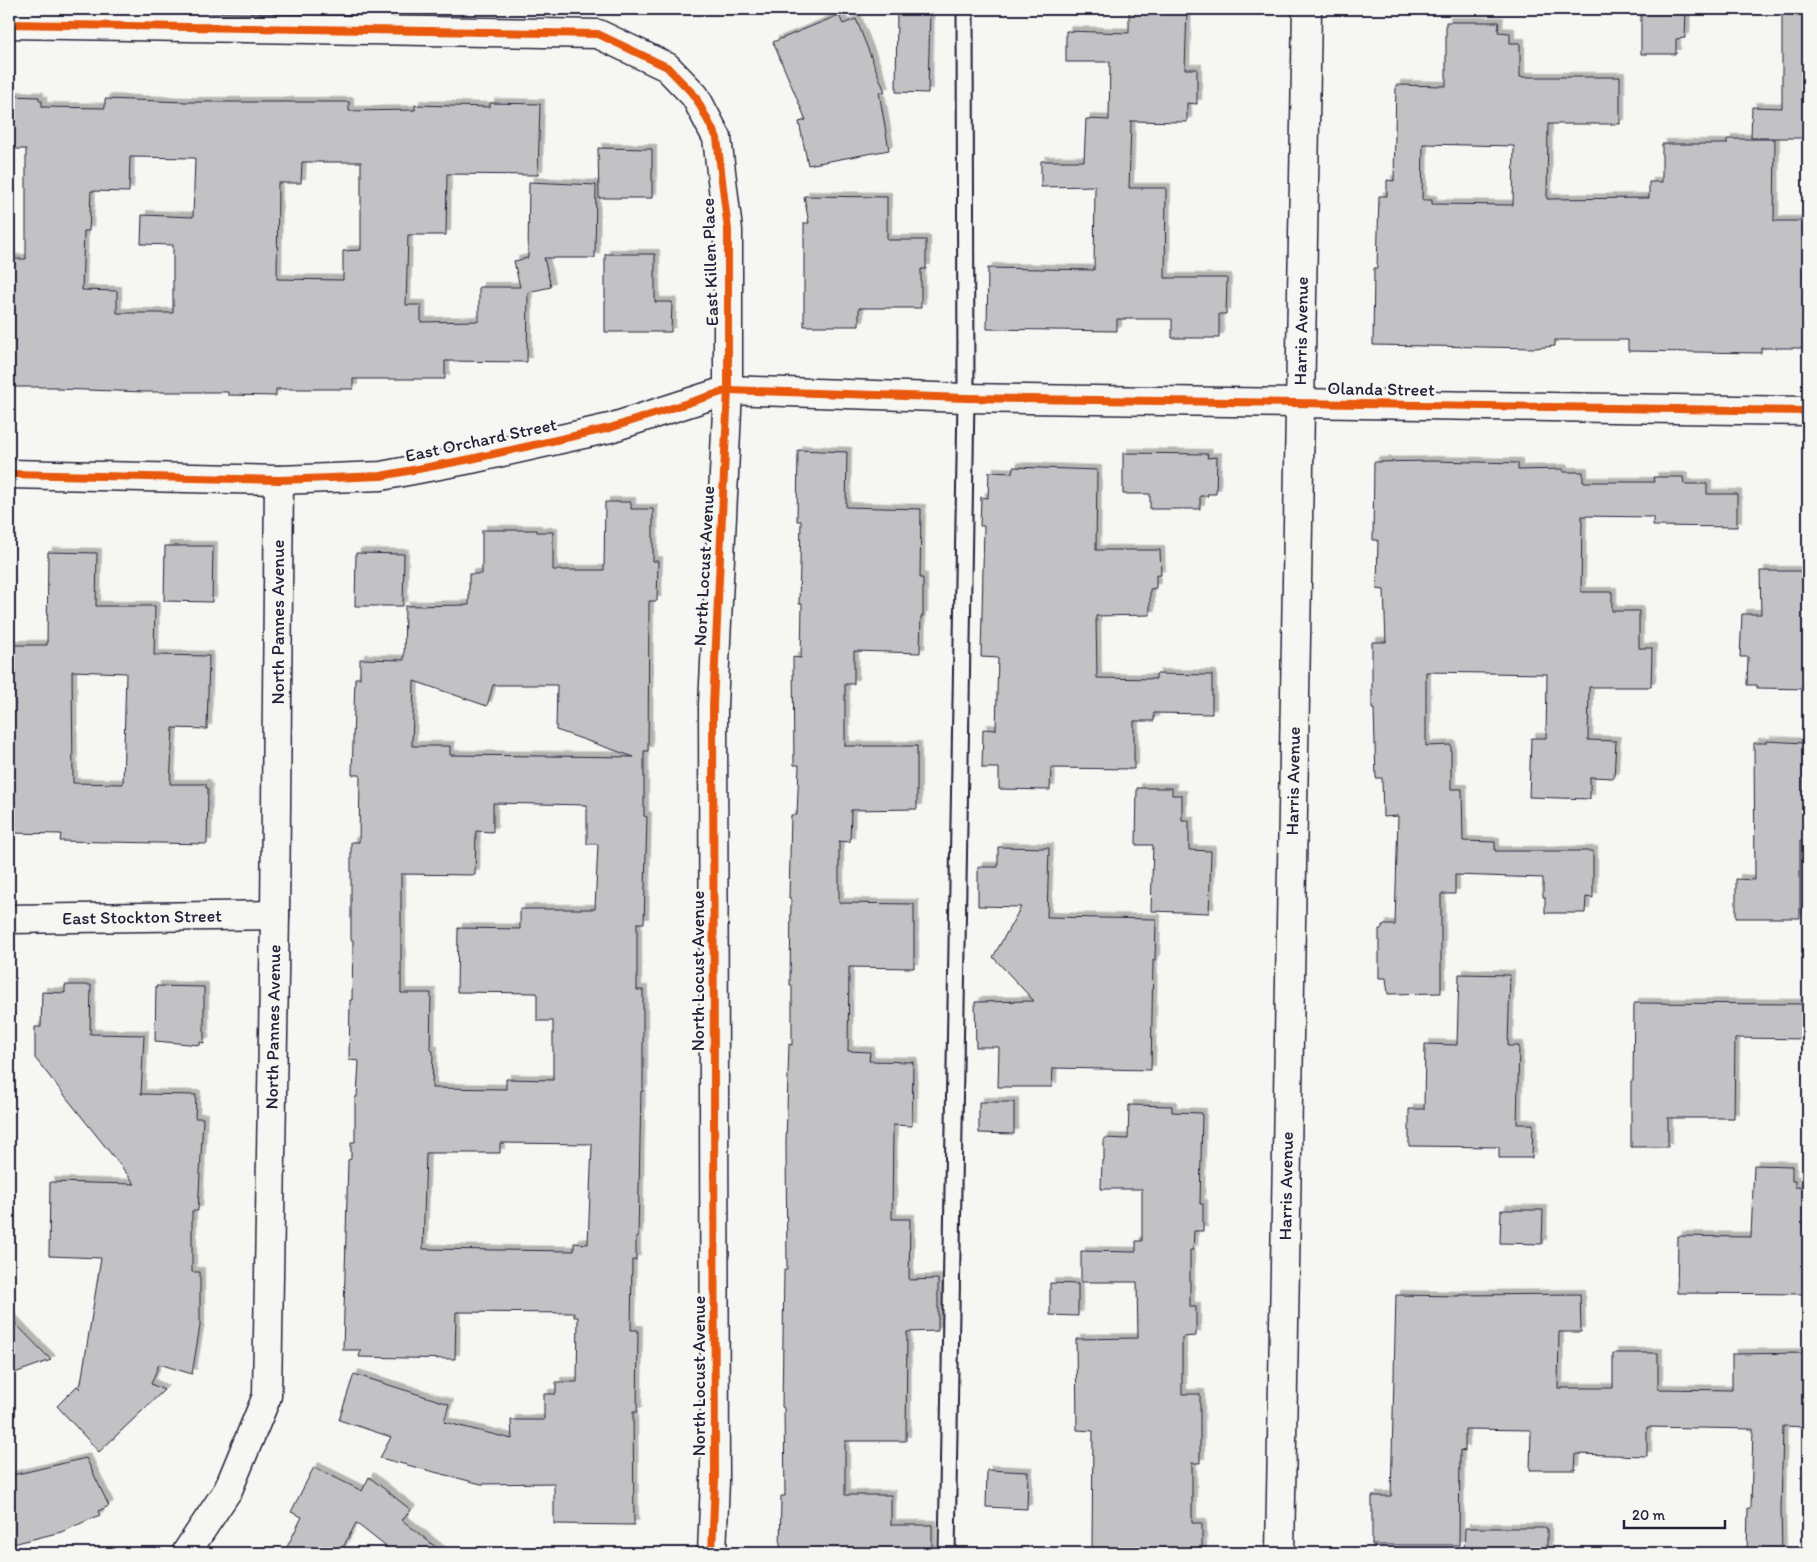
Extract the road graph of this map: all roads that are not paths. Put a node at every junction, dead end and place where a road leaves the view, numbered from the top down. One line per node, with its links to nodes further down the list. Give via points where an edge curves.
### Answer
1 (965, 9): 5 (lane)
2 (1307, 9): 6 (street, Harris Avenue)
3 (9, 24): 4 (street, East Killen Place, via 598,34 667,67 695,96 717,138 728,230)
4 (728, 390): 5 (street, East Orchard Street); 9 (street, East Orchard Street, via 610,428 471,459 381,476); 13 (street, North Locust Avenue, via 713,705 715,1481)
5 (959, 398): 6 (street, Olanda Street); 14 (lane)
6 (1300, 403): 7 (street, Olanda Street); 15 (street, Harris Avenue)
7 (1808, 411)
8 (9, 474): 9 (street, East Orchard Street)
9 (279, 480): 10 (street, North Pannes Avenue)
10 (275, 916): 11 (street, East Stockton Street); 12 (street, North Pannes Avenue, via 267,1396 228,1490)
11 (9, 919)
12 (186, 1553)
13 (712, 1553)
14 (947, 1553)
15 (1280, 1553)

